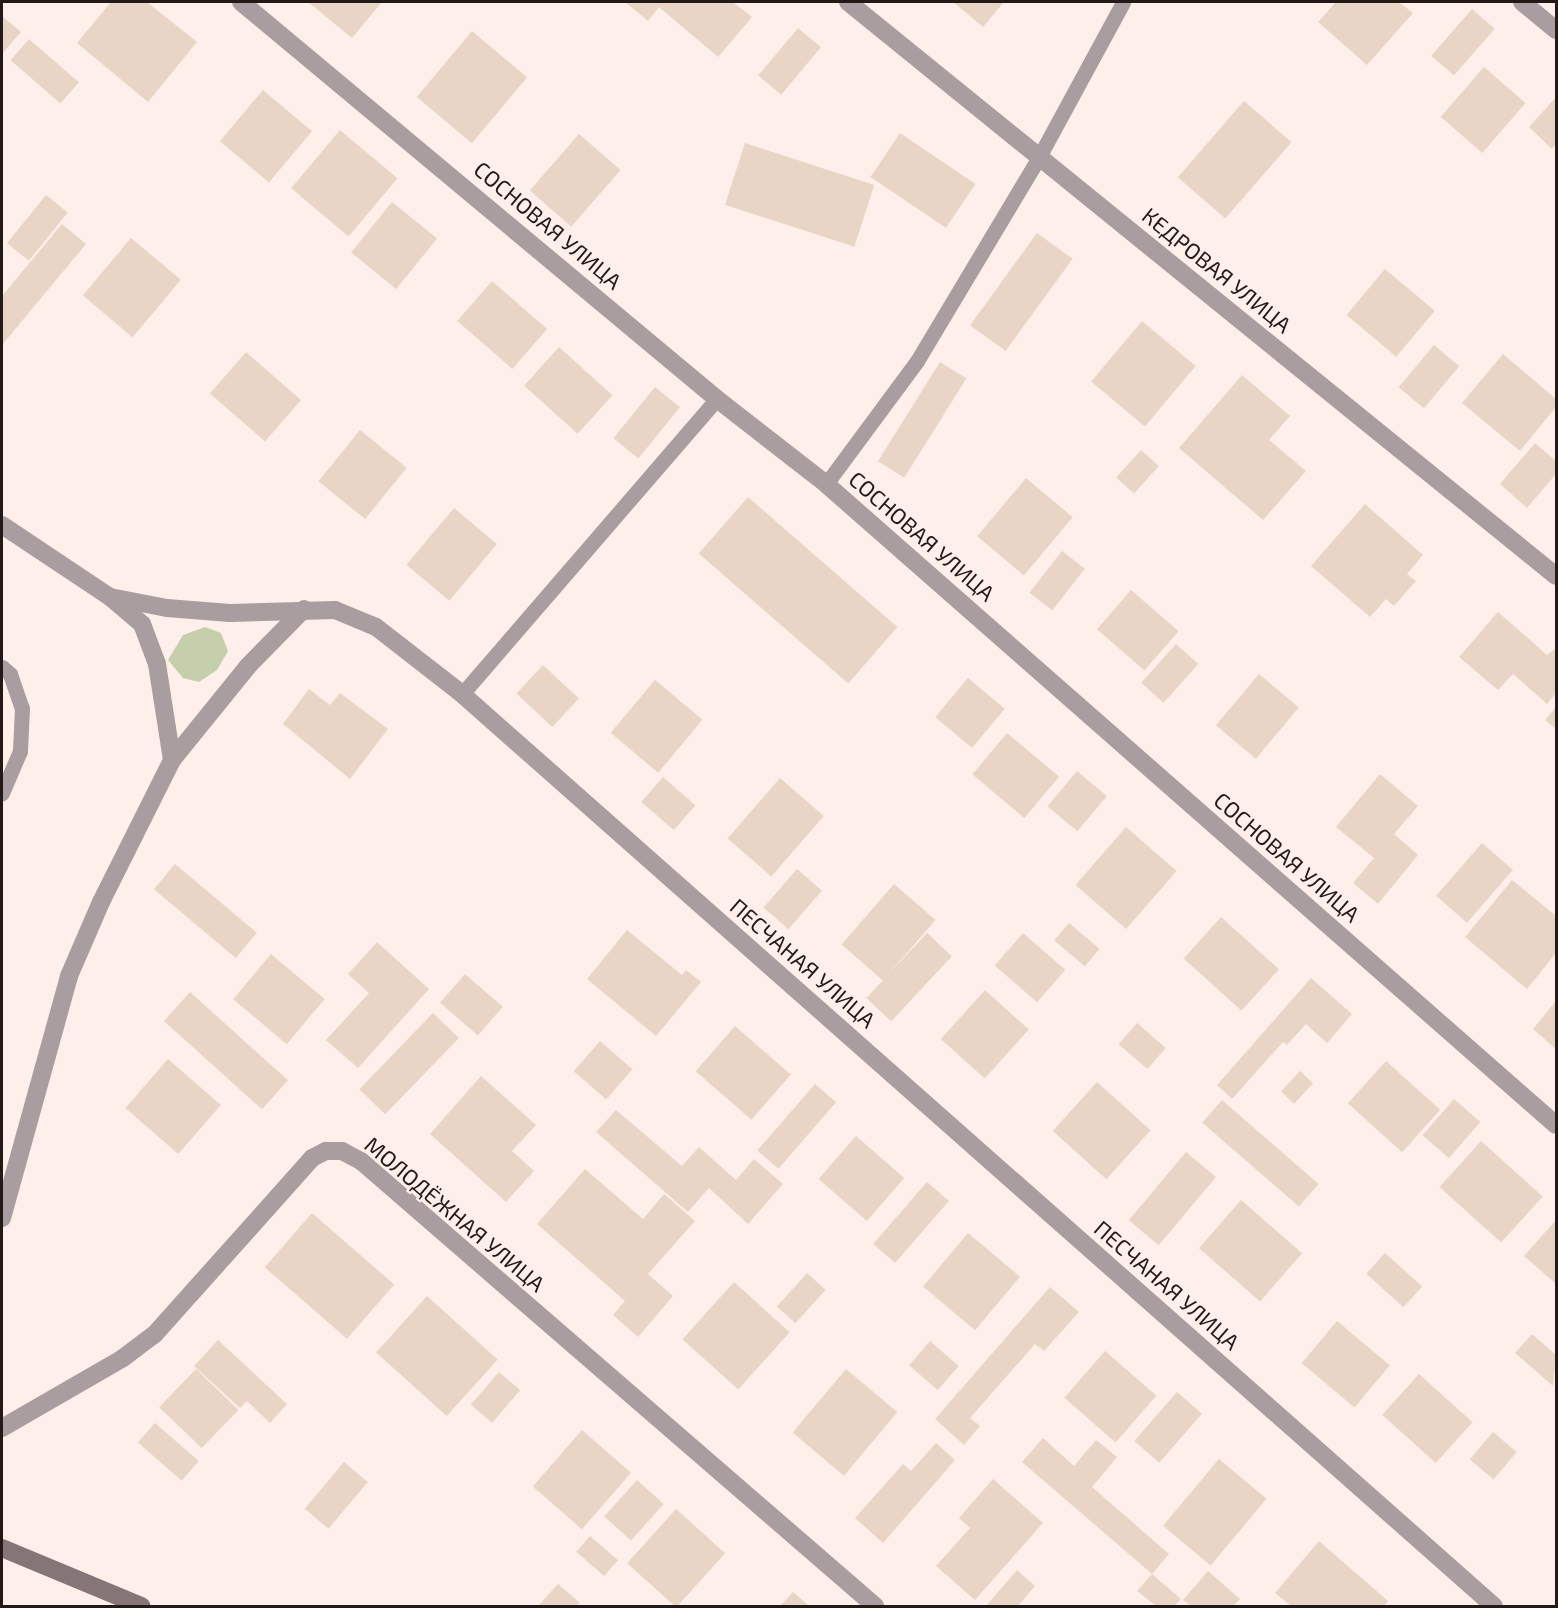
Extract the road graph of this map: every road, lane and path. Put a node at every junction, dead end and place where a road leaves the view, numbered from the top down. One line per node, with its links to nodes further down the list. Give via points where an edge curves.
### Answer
1 (241, 2): 7 (street, СОСНОВАЯ УЛИЦА)
2 (848, 2): 6 (street, КЕДРОВАЯ УЛИЦА)
3 (1123, 2): 6 (lane)
4 (1522, 2): 5 (street)
5 (1557, 30)
6 (1040, 157): 8 (lane, via 917,361); 10 (street, КЕДРОВАЯ УЛИЦА)
7 (717, 399): 8 (street, СОСНОВАЯ УЛИЦА); 14 (lane)
8 (826, 484): 17 (street, СОСНОВАЯ УЛИЦА)
9 (2, 525): 11 (street, ПЕСЧАНАЯ УЛИЦА)
10 (1557, 576)
11 (110, 597): 12 (street, ПЕСЧАНАЯ УЛИЦА, via 167,608 230,612); 15 (street, via 142,624 158,664)
12 (304, 609): 14 (street, ПЕСЧАНАЯ УЛИЦА, via 335,610 376,627); 15 (street, via 248,666)
13 (2, 667): 16 (lane, via 10,674 22,708 20,751)
14 (462, 694): 23 (street, ПЕСЧАНАЯ УЛИЦА)
15 (172, 760): 18 (street, via 69,976)
16 (2, 793)
17 (1557, 1125)
18 (2, 1218)
19 (2, 1428): 22 (street, МОЛОДЁЖНАЯ УЛИЦА, via 123,1358 154,1335 312,1158 326,1151 342,1151 361,1161)
20 (2, 1548): 21 (main road)
21 (141, 1606)
22 (875, 1606)
23 (1494, 1606)

